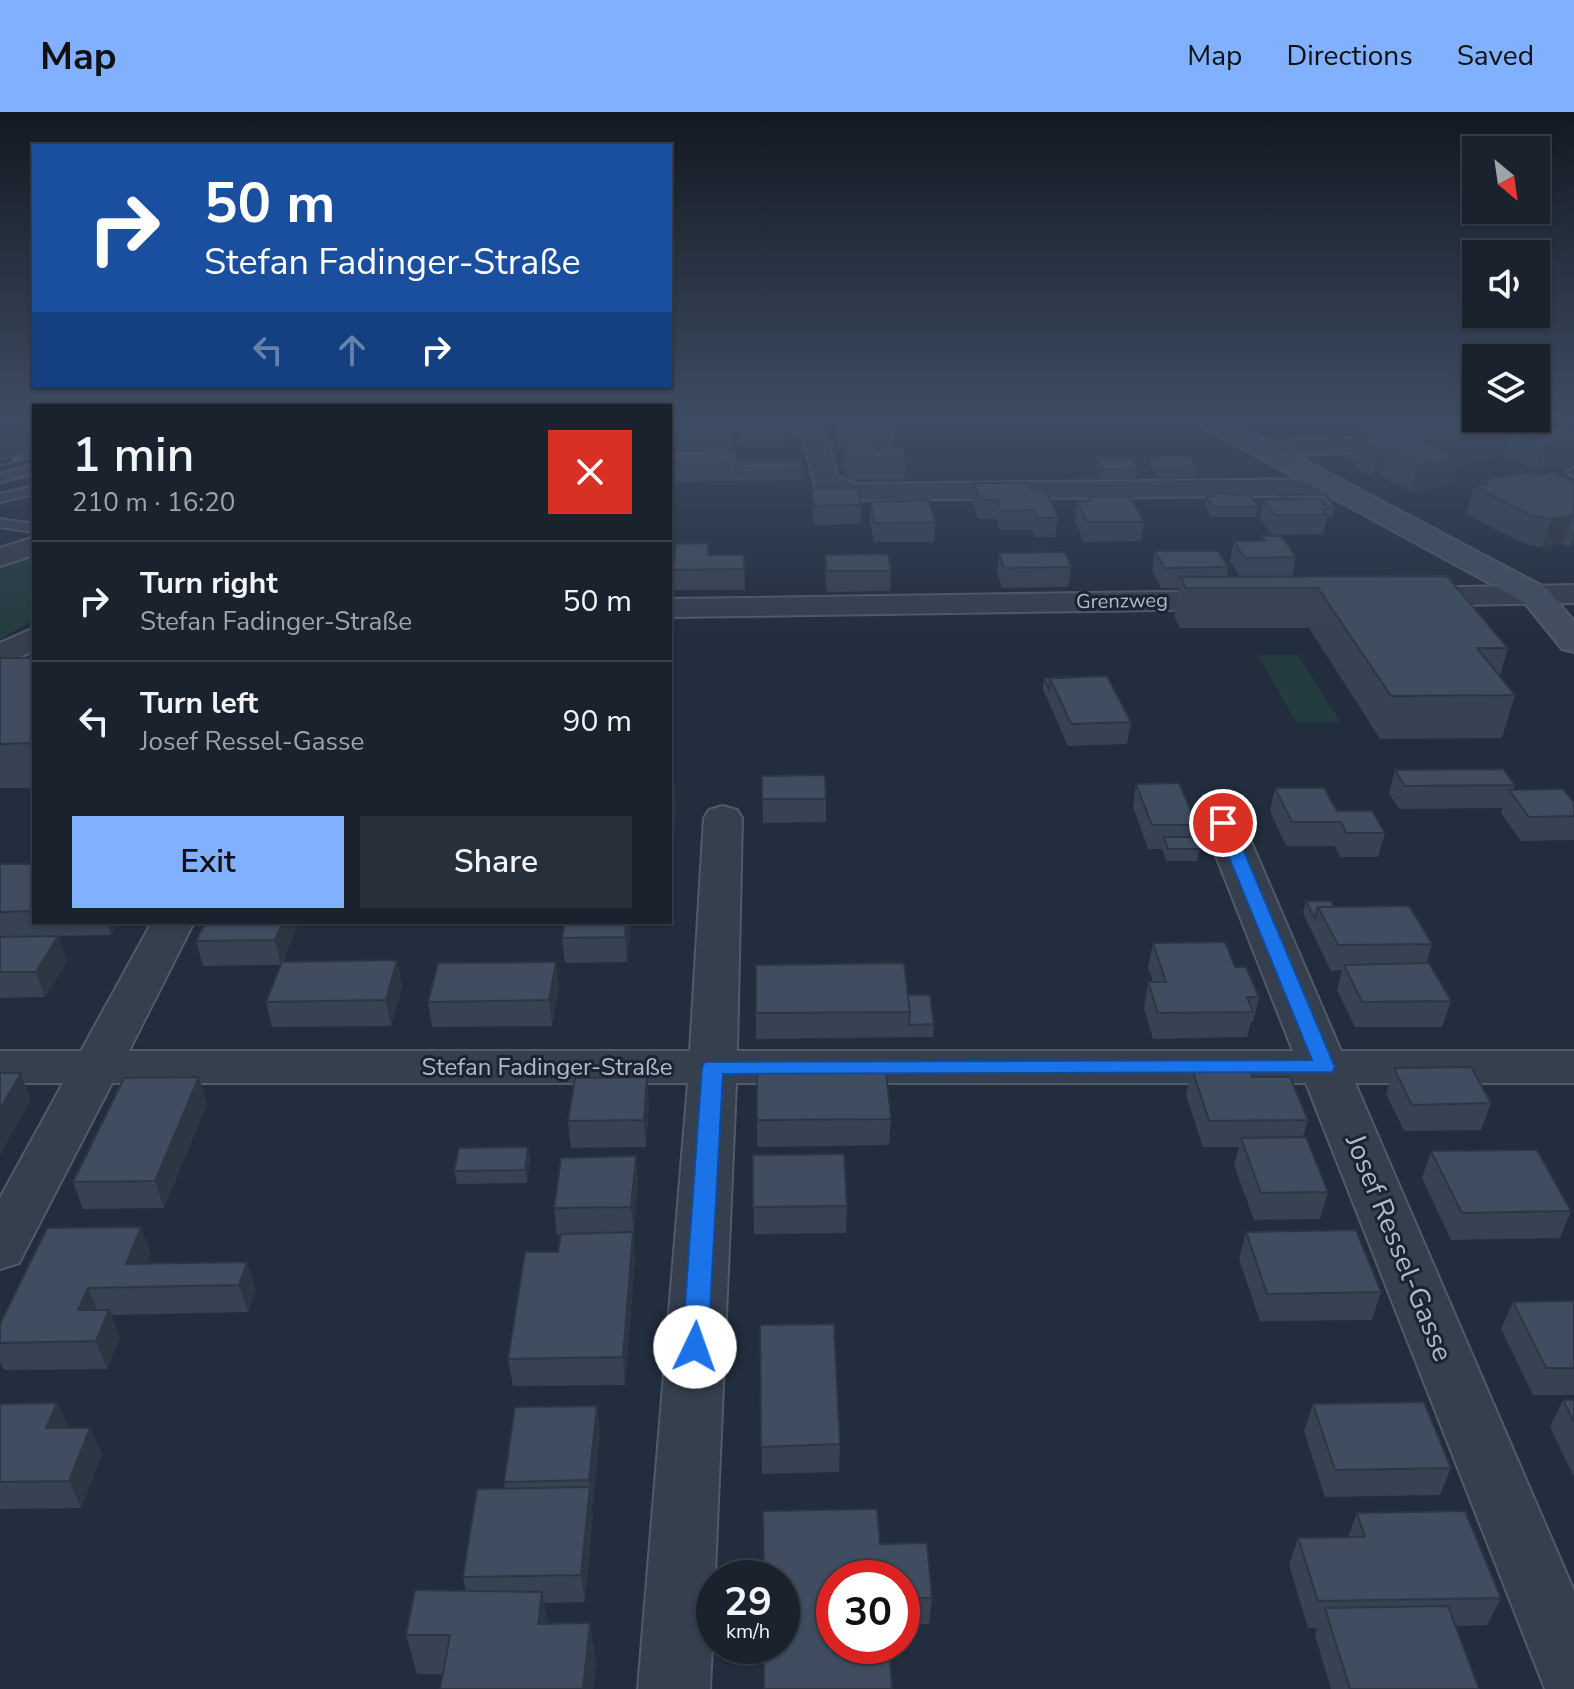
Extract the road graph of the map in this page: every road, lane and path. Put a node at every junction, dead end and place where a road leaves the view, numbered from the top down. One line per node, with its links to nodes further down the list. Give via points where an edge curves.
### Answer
1 (27, 492): 5 (lane)
2 (852, 492): 3 (street)
3 (893, 492)
4 (1344, 492): 11 (main road)
5 (0, 498)
6 (0, 523): 7 (lane)
7 (32, 528)
8 (32, 547): 9 (street)
9 (0, 557)
10 (1574, 594): 11 (street)
11 (1535, 595): 12 (street); 16 (main road)
12 (1377, 598)
13 (1267, 599): 14 (street, Grenzweg)
14 (672, 608)
15 (32, 639): 17 (street)
16 (1574, 642)
17 (0, 656)
18 (723, 818): 23 (street)
19 (1223, 823): 24 (street, Josef Ressel-Gasse)
20 (172, 924): 22 (street)
21 (0, 1067): 22 (street, Stefan Fadinger-Straße)
22 (98, 1067): 23 (street, Stefan Fadinger-Straße); 26 (street)
23 (713, 1067): 24 (street, Stefan Fadinger-Straße); 28 (street)
24 (1325, 1067): 25 (street, Stefan Fadinger-Straße); 27 (street, Josef Ressel-Gasse)
25 (1574, 1067)
26 (0, 1248)
27 (1574, 1674)
28 (674, 1689)

